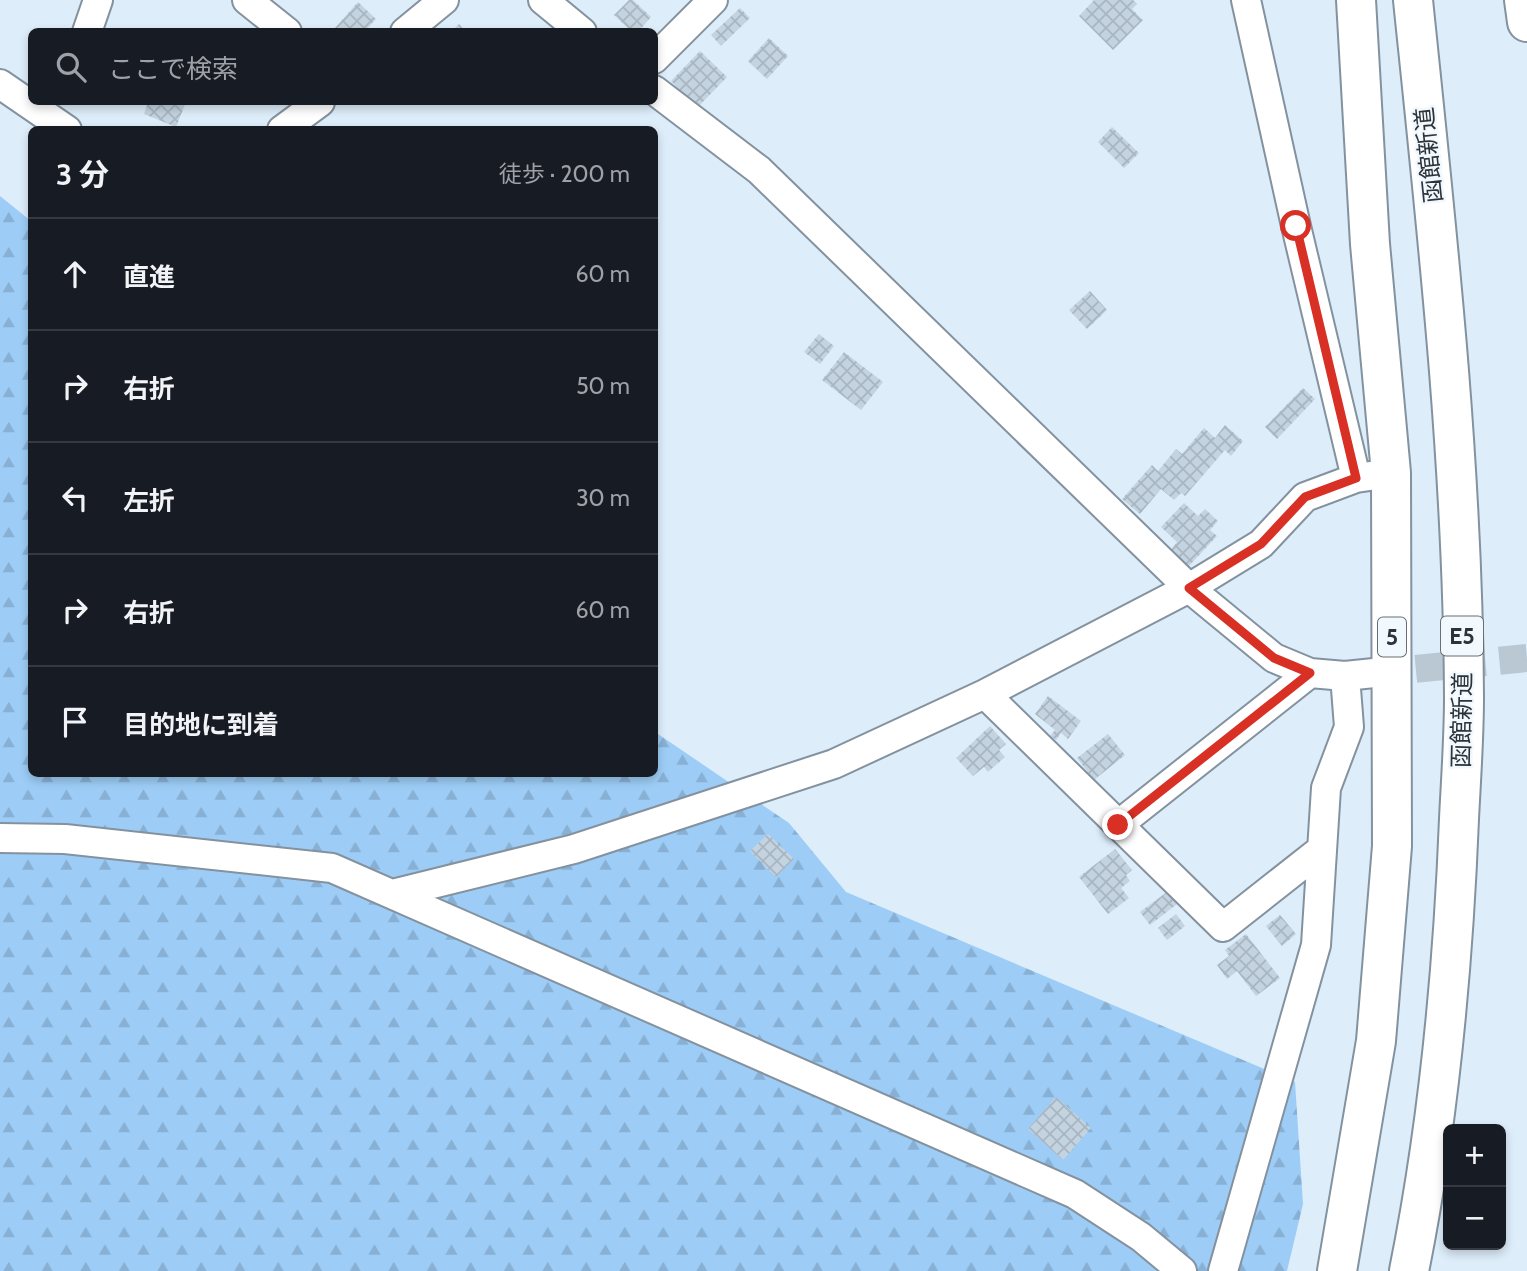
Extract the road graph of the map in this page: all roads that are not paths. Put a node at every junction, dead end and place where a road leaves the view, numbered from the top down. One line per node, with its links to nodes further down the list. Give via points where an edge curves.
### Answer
1 (98, 0): 11 (street)
2 (247, 0): 12 (street)
3 (444, 0): 13 (street)
4 (543, 0): 14 (street)
5 (713, 0): 15 (street)
6 (1246, 0): 23 (street, via 1296,226)
7 (1356, 0): 23 (highway, 5, via 1370,244)
8 (1413, 0): 36 (highway, 函館新道 / E5, via 1454,443 1464,698 1456,910 1440,1090)
9 (1524, 0): 10 (highway)
10 (1527, 22)
11 (88, 28)
12 (282, 28)
13 (410, 28)
14 (577, 28)
15 (658, 55)
16 (0, 84): 18 (street)
17 (658, 93): 24 (street, via 759,170)
18 (28, 100)
19 (37, 105): 21 (street)
20 (316, 105): 22 (street)
21 (62, 119)
22 (287, 126)
23 (1374, 475): 24 (street, via 1305,497 1261,544); 35 (highway, 5, via 1392,846 1376,1041)
24 (1189, 588): 25 (street, via 1274,658); 28 (street)
25 (1310, 673): 27 (street); 29 (street)
26 (1374, 673): 27 (street)
27 (1345, 676): 31 (street, via 1349,727 1326,788)
28 (985, 694): 29 (street); 32 (street, via 834,764 574,849)
29 (1118, 825): 31 (street, via 1223,926)
30 (0, 838): 32 (street, via 65,839 332,868)
31 (1322, 849): 34 (street, via 1315,945)
32 (392, 894): 33 (street, via 1075,1194 1141,1237)
33 (1182, 1271)
34 (1223, 1271)
35 (1337, 1271)
36 (1409, 1271)

